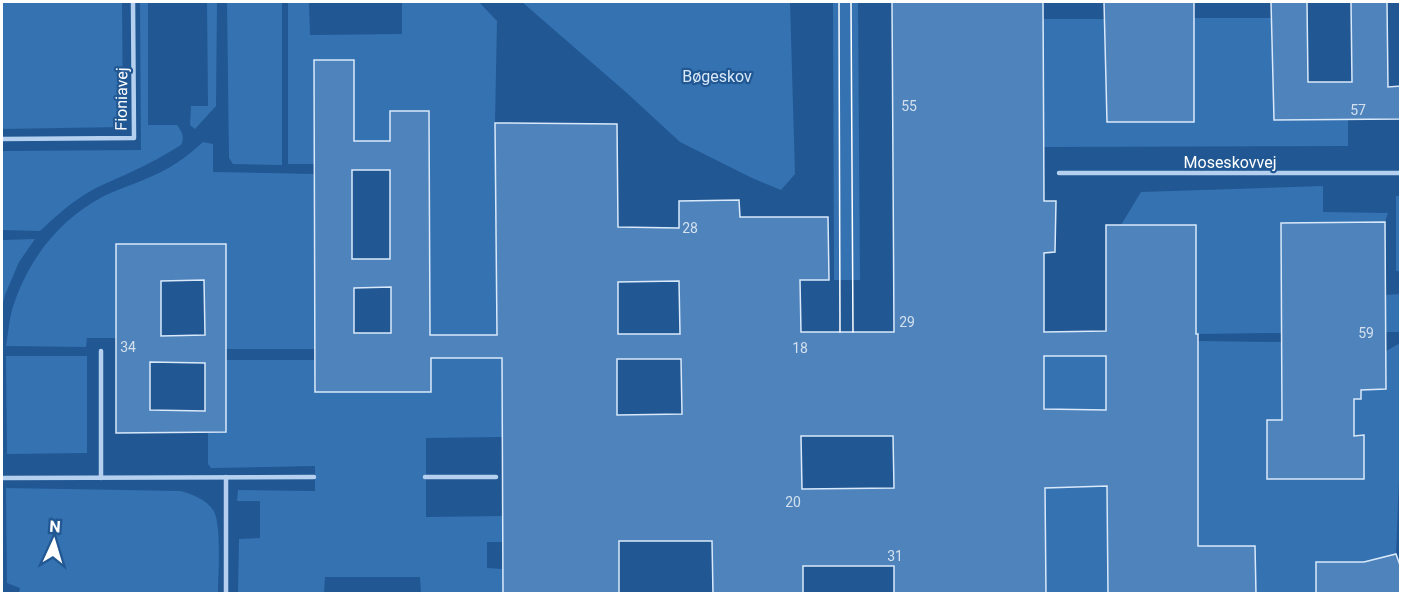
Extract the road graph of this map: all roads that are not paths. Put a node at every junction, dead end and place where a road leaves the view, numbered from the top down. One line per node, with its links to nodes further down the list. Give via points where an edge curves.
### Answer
1 (133, 2): 2 (lane, Fioniavej, via 134,138)
2 (2, 139)
3 (1059, 173): 4 (lane, Moseskovvej)
4 (1401, 174)
5 (101, 351): 11 (lane)
6 (226, 477): 7 (lane); 11 (lane); 12 (lane)
7 (314, 477)
8 (425, 477): 9 (lane)
9 (496, 477)
10 (2, 478): 11 (lane)
11 (101, 478)
12 (226, 594)

